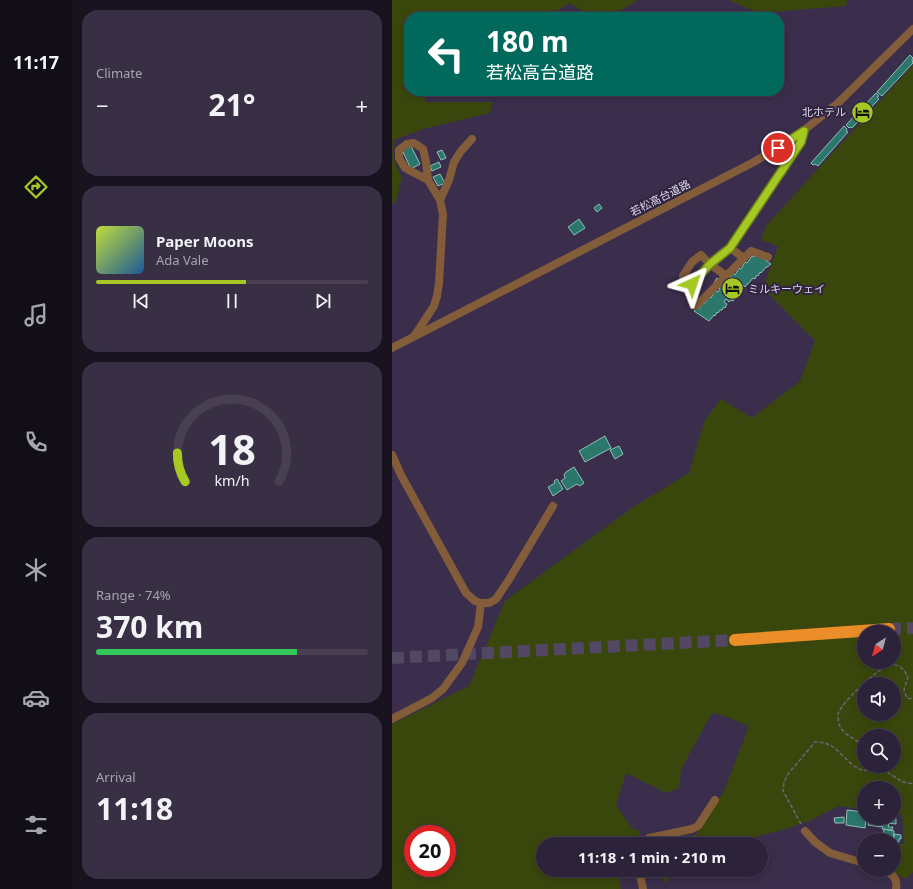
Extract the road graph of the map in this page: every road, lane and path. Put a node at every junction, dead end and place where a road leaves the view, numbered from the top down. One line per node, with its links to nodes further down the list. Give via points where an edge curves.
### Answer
1 (913, 29): 2 (street, 若松高台道路, via 838,104)
2 (804, 131): 6 (street, via 801,142); 12 (street, 若松高台道路, via 745,166)
3 (472, 139): 5 (street, via 454,162)
4 (428, 180): 4 (street, via 405,168 399,158 399,150 407,144 414,143 423,149); 5 (street)
5 (440, 200): 12 (street, via 443,214 438,296)
6 (730, 248): 8 (street); 9 (street)
7 (768, 257): 8 (street, via 751,251)
8 (744, 258): 10 (street)
9 (710, 264): 10 (street); 11 (street); 11 (street, via 701,255 692,262 682,276)
10 (726, 276): 11 (street, via 696,306 692,296)
11 (692, 284)
12 (415, 336): 13 (street, 若松高台道路)
13 (392, 348)
14 (392, 455): 16 (street, via 400,475 466,593)
15 (553, 506): 16 (street, via 496,599)
16 (481, 604): 20 (street, via 478,627 462,663 443,689 432,698)
17 (857, 631): 18 (highway)
18 (735, 640)
19 (913, 699): 21 (path, via 907,698 904,690 908,677 904,669 895,665 886,666 876,672 842,707 838,715 839,724 844,732)
20 (392, 719)
21 (857, 740)
22 (857, 767): 26 (path, via 836,749 823,742 815,742 788,774 783,791)
23 (888, 773): 24 (path, via 903,782)
24 (913, 784)
25 (715, 800): 27 (street, via 698,826 692,830)
26 (805, 831): 28 (street, via 830,853)
27 (654, 837)
28 (857, 862)
29 (640, 877): 31 (street)
30 (895, 877): 32 (street)
31 (643, 889)
32 (896, 889)

